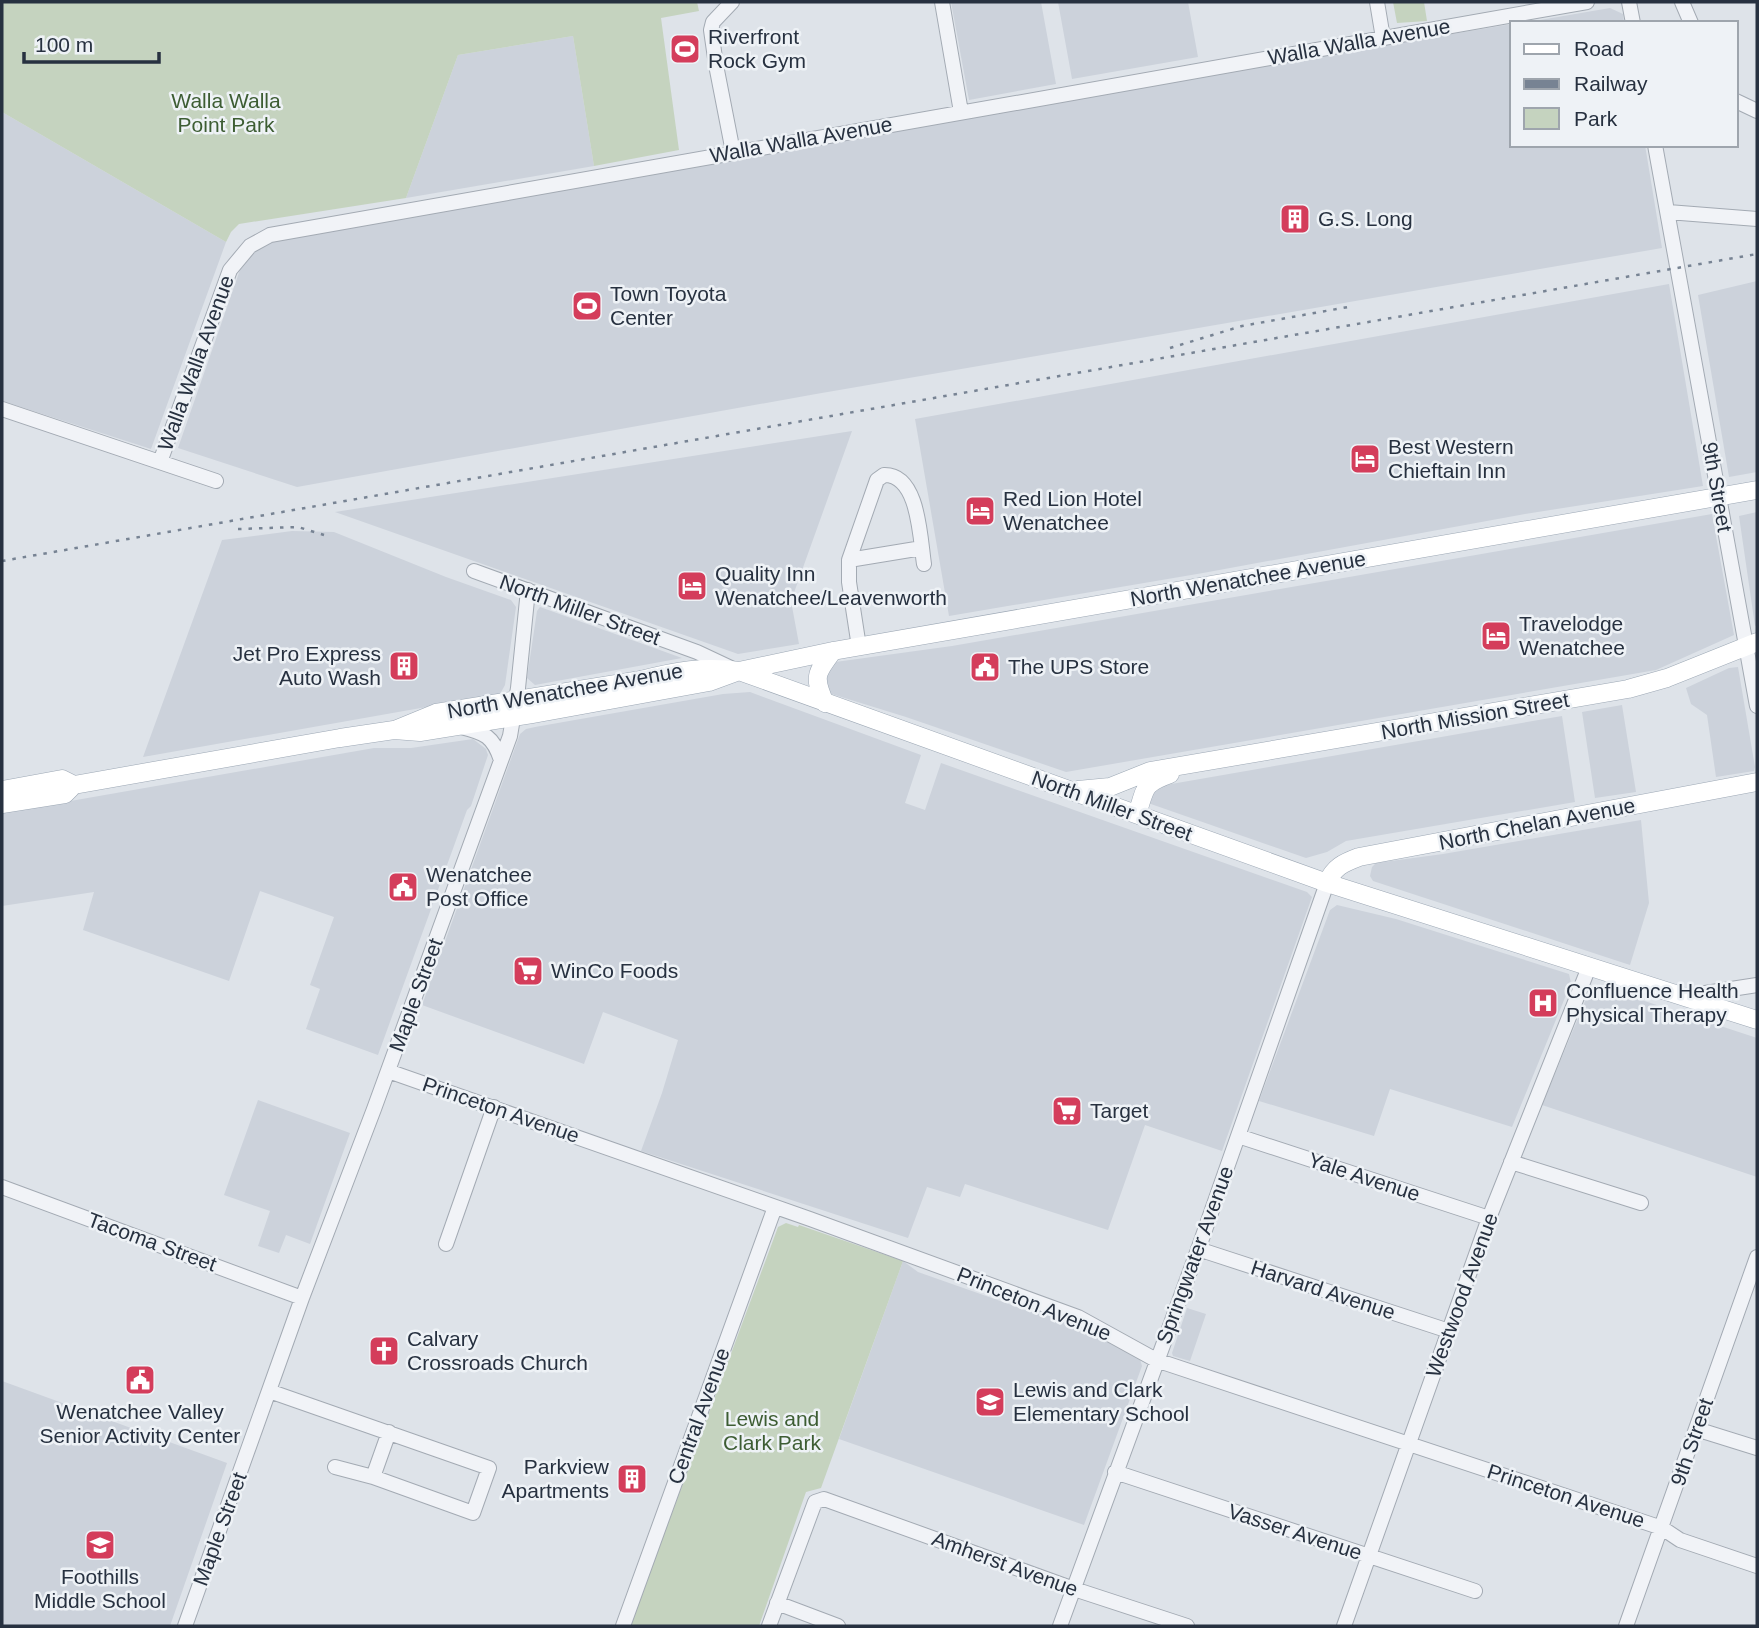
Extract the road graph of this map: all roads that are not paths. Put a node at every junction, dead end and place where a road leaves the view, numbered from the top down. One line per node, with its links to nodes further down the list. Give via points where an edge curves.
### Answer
1 (732, 2): 14 (street, via 711,30)
2 (942, 2): 12 (street)
3 (1377, 2): 9 (street)
4 (1587, 2): 9 (street, Walla Walla Avenue)
5 (1629, 2): 7 (street)
6 (1682, 2): 8 (street)
7 (1633, 21)
8 (1690, 21)
9 (1383, 38): 12 (street, Walla Walla Avenue)
10 (1738, 102): 11 (street)
11 (1757, 111)
12 (961, 112): 14 (street, Walla Walla Avenue)
13 (1656, 147): 15 (street, 9th Street)
14 (733, 152): 18 (street, Walla Walla Avenue, via 285,231 256,242 230,270)
15 (1668, 212): 16 (street); 21 (street, 9th Street)
16 (1757, 219)
17 (2, 409): 18 (street)
18 (160, 462): 19 (street)
19 (216, 481)
20 (1757, 490): 21 (main road, North Wenatchee Avenue)
21 (1719, 496): 27 (street, 9th Street); 28 (main road, North Wenatchee Avenue)
22 (922, 548): 23 (street); 23 (street, via 907,485 884,475 877,480); 24 (street)
23 (849, 560): 28 (street)
24 (924, 564)
25 (474, 571): 26 (street, North Miller Street)
26 (528, 590): 30 (street, North Miller Street); 33 (street, Maple Street)
27 (1752, 644): 32 (street, 9th Street); 37 (main road, North Mission Street, via 1628,689)
28 (859, 648): 29 (main road, North Wenatchee Avenue)
29 (833, 651): 30 (main road, North Wenatchee Avenue); 31 (main road, via 817,675)
30 (739, 671): 31 (main road, North Miller Street); 33 (main road, North Wenatchee Avenue, via 703,668)
31 (825, 703): 41 (main road, North Miller Street)
32 (1757, 706)
33 (515, 708): 34 (main road, North Wenatchee Avenue); 35 (main road, North Wenatchee Avenue, via 436,713); 36 (street, Maple Street)
34 (456, 726): 35 (main road, North Wenatchee Avenue, via 420,732); 36 (street, via 488,737 496,744)
35 (394, 730): 39 (main road, North Wenatchee Avenue)
36 (501, 760): 49 (street, Maple Street)
37 (1186, 766): 41 (main road, North Mission Street, via 1150,771 1110,787); 43 (main road, North Mission Street, via 1152,780)
38 (1757, 782): 44 (main road, North Chelan Avenue, via 1359,857 1341,864)
39 (74, 785): 40 (main road, North Wenatchee Avenue, via 62,779); 42 (main road, North Wenatchee Avenue, via 65,794)
40 (2, 790)
41 (1071, 791): 43 (main road, North Miller Street)
42 (2, 804)
43 (1137, 814): 44 (main road, North Miller Street)
44 (1328, 883): 45 (main road, North Miller Street); 51 (street, Springwater Avenue)
45 (1589, 967): 47 (main road, North Miller Street); 52 (street, Westwood Avenue)
46 (1757, 985): 47 (street)
47 (1683, 996): 48 (main road, North Miller Street)
48 (1757, 1020)
49 (388, 1071): 50 (street, Princeton Avenue); 60 (street, Maple Street)
50 (494, 1107): 55 (street, Princeton Avenue); 57 (street)
51 (1238, 1136): 56 (street, Yale Avenue); 58 (street, Springwater Avenue)
52 (1511, 1161): 54 (street); 56 (street, Westwood Avenue)
53 (2, 1187): 60 (street, Tacoma Street)
54 (1641, 1203)
55 (775, 1207): 62 (street, Princeton Avenue, via 1078,1317); 78 (street, Central Avenue)
56 (1489, 1218): 61 (street, Westwood Avenue)
57 (446, 1244)
58 (1198, 1249): 61 (street, Harvard Avenue); 62 (street, Springwater Avenue)
59 (1757, 1257): 64 (street, 9th Street)
60 (302, 1298): 63 (street, Maple Street)
61 (1449, 1331): 66 (street, Westwood Avenue)
62 (1156, 1360): 66 (street, Princeton Avenue); 69 (street, Springwater Avenue)
63 (269, 1391): 65 (street); 77 (street, Maple Street)
64 (1696, 1429): 67 (street); 71 (street, 9th Street)
65 (389, 1432): 70 (street); 70 (street, via 489,1468 473,1513)
66 (1410, 1444): 71 (street, Princeton Avenue); 72 (street, Westwood Avenue)
67 (1757, 1448)
68 (335, 1467): 70 (street)
69 (1115, 1472): 72 (street, Vasser Avenue); 74 (street, Springwater Avenue)
70 (373, 1477)
71 (1662, 1528): 73 (street, Princeton Avenue, via 1680,1540); 84 (street, 9th Street)
72 (1369, 1557): 75 (street, Vasser Avenue); 83 (street, Westwood Avenue)
73 (1757, 1566)
74 (1074, 1588): 76 (street, Amherst Avenue, via 824,1499 815,1503); 81 (street, Springwater Avenue); 82 (street, Amherst Avenue)
75 (1475, 1591)
76 (777, 1603): 79 (street); 80 (street)
77 (185, 1626)
78 (623, 1626)
79 (769, 1626)
80 (838, 1626)
81 (1060, 1626)
82 (1187, 1626)
83 (1344, 1626)
84 (1626, 1626)

